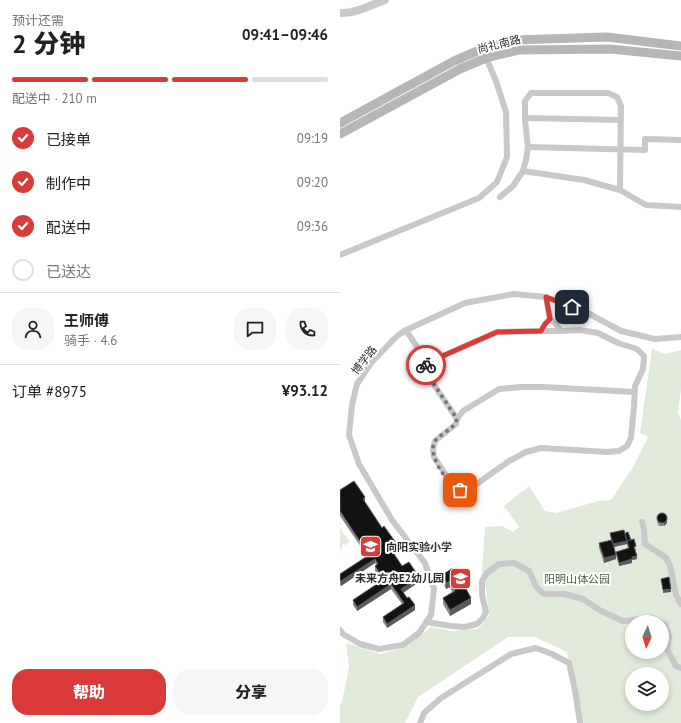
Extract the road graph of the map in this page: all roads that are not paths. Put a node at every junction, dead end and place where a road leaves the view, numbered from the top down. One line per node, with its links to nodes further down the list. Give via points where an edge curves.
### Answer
1 (385, 0): 2 (street, via 346,14)
2 (340, 13)
3 (681, 46): 4 (main road, 尚礼南路, via 607,37 514,40)
4 (482, 49): 6 (street); 9 (main road, 尚礼南路, via 454,61)
5 (681, 56): 6 (main road, 尚礼南路, via 610,49 520,50)
6 (486, 58): 10 (main road, 尚礼南路, via 460,69); 18 (street, via 506,112 507,157 497,182 479,198)
7 (525, 118): 8 (street); 8 (street, via 525,101 531,93 608,93 617,97 621,106); 12 (street)
8 (620, 120): 13 (street)
9 (340, 123)
10 (340, 134)
11 (681, 140): 13 (street, via 645,139 644,150)
12 (528, 147): 13 (street); 14 (street)
13 (620, 149): 15 (street)
14 (523, 171): 15 (street, via 584,180); 16 (street, via 513,186)
15 (620, 190): 17 (street, via 646,205)
16 (500, 196)
17 (681, 207)
18 (340, 256)
19 (546, 297): 20 (street); 21 (street, 博学路, via 514,294 465,304); 24 (street, 博学路, via 586,312 621,330 655,339)
20 (550, 319): 22 (street); 23 (street)
21 (406, 330): 25 (street); 31 (street, 博学路, via 371,362 357,384 349,434 359,464 392,520 425,563 434,589 431,615)
22 (541, 331): 23 (street); 25 (street, via 497,332)
23 (560, 331): 26 (street, via 580,330 598,333 637,349 644,356 643,369)
24 (681, 337)
25 (428, 364): 27 (street, via 426,372)
26 (635, 392): 27 (street, via 543,387 499,389 463,411); 27 (street, via 631,438 627,446 619,451 541,448 526,452 471,488 460,490 453,486 442,472 433,450 435,441 456,424)
27 (457, 419)
28 (642, 522): 29 (street, via 645,544 666,558 670,565 676,595)
29 (681, 604)
30 (625, 621): 31 (street, via 601,611 583,599 564,594 544,594 537,588 529,571 514,563 499,564 482,580 486,612 477,624 466,627)
31 (426, 622): 32 (street, 博学路, via 419,633 403,645 379,649 360,644)
32 (340, 630)
33 (669, 654): 34 (street, via 676,666)
34 (681, 668)
35 (420, 723): 36 (street, via 424,713 441,698 511,654 536,648 569,663)
36 (580, 723)

